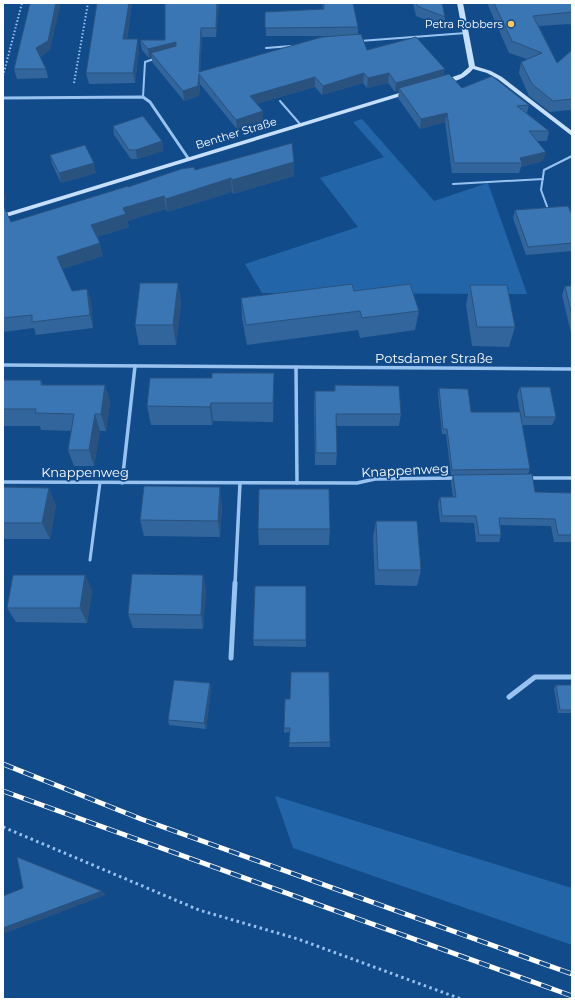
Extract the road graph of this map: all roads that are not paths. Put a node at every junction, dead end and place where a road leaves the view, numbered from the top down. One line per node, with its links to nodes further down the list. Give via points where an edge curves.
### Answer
1 (460, 3): 2 (street)
2 (466, 33): 3 (lane); 7 (street)
3 (358, 41)
4 (297, 46): 5 (lane)
5 (266, 48)
6 (161, 57): 10 (lane, via 146,62)
7 (472, 67): 8 (street, via 458,77); 14 (street, via 500,78)
8 (436, 84)
9 (414, 90): 13 (street, Benther Straße)
10 (143, 97): 11 (street); 16 (street, via 150,102)
11 (3, 98)
12 (280, 101): 13 (lane)
13 (300, 124): 16 (street, Benther Straße)
14 (572, 134)
15 (572, 156): 17 (lane, via 544,170)
16 (188, 158): 20 (street, Benther Straße)
17 (543, 179): 18 (lane); 19 (lane, via 542,190)
18 (453, 184)
19 (548, 209)
20 (3, 216)
21 (3, 366): 22 (street, Potsdamer Straße)
22 (135, 366): 23 (street, Potsdamer Straße); 30 (street)
23 (296, 367): 24 (street, Potsdamer Straße); 32 (street)
24 (572, 369)
25 (464, 478): 32 (street, Knappenweg)
26 (526, 478): 27 (street)
27 (572, 478)
28 (3, 482): 29 (street, Knappenweg)
29 (100, 483): 30 (street, Knappenweg); 33 (lane)
30 (122, 483): 31 (street, Knappenweg)
31 (240, 483): 32 (street, Knappenweg); 34 (street)
32 (297, 483)
33 (90, 560)
34 (231, 658)
35 (572, 678): 36 (street, via 536,677)
36 (509, 697)

